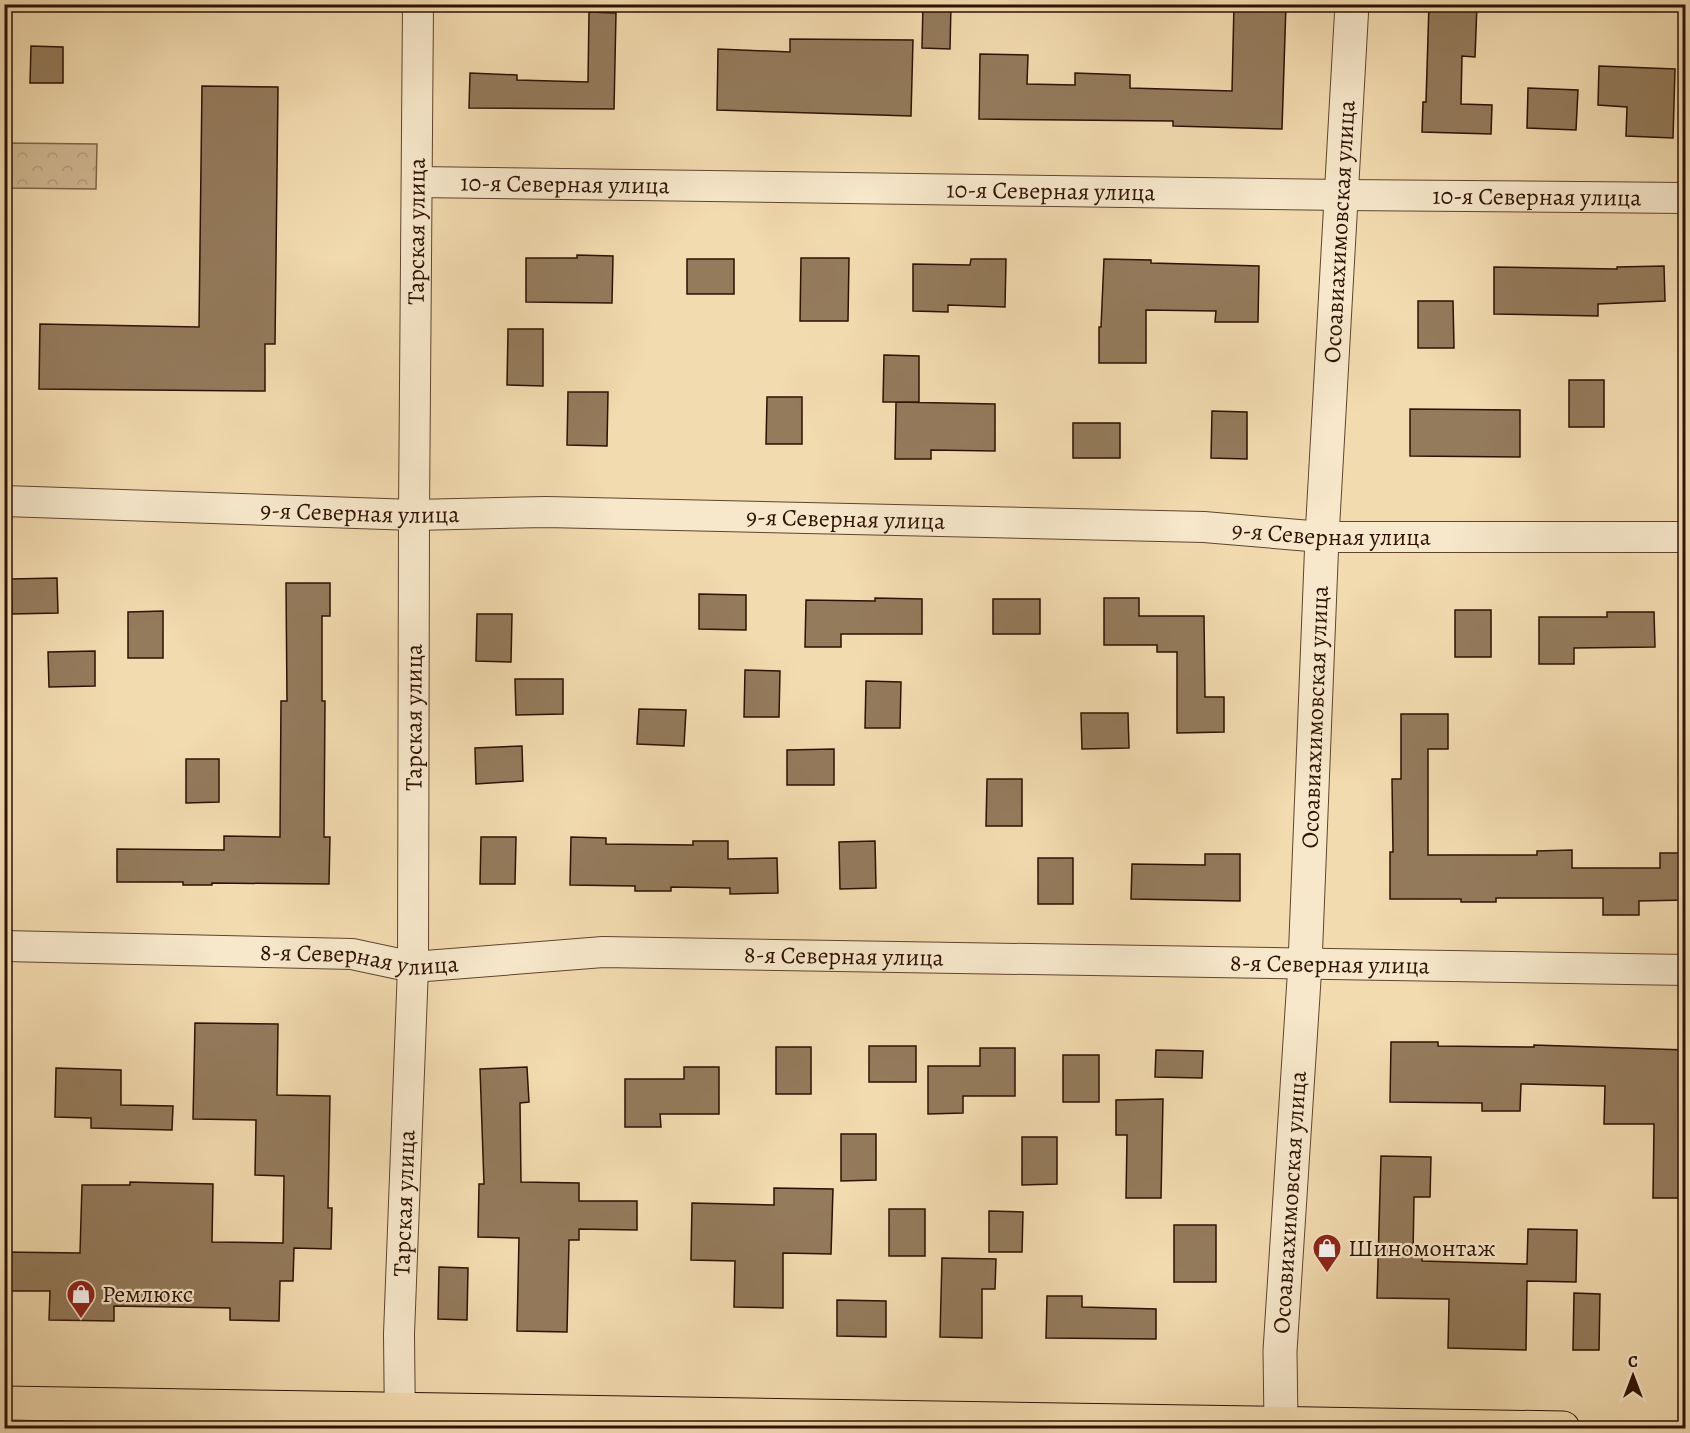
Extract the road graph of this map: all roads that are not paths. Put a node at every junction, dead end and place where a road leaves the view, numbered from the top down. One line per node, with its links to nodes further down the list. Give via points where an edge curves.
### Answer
1 (418, 4): 3 (street, Тарская улица)
2 (1352, 4): 4 (street, Осоавиахимовская улица)
3 (417, 182): 4 (street, 10-я Северная улица); 7 (street, Тарская улица)
4 (1343, 195): 5 (street, 10-я Северная улица); 8 (street, Осоавиахимовская улица)
5 (1686, 198)
6 (4, 501): 7 (street, 9-я Северная улица)
7 (414, 515): 8 (street, 9-я Северная улица, via 558,512 1204,527); 12 (street, Тарская улица)
8 (1322, 537): 9 (street, 9-я Северная улица); 11 (street, Осоавиахимовская улица)
9 (1686, 537)
10 (4, 946): 12 (street, 8-я Северная улица, via 352,954)
11 (1305, 964): 12 (street, 8-я Северная улица, via 603,952); 13 (street, 8-я Северная улица); 16 (street, Осоавиахимовская улица, via 1280,1351)
12 (413, 968): 15 (street, Тарская улица, via 399,1334)
13 (1686, 970)
14 (4, 1403): 15 (main road)
15 (400, 1419): 16 (main road)
16 (1281, 1426): 17 (main road)
17 (1563, 1428)

